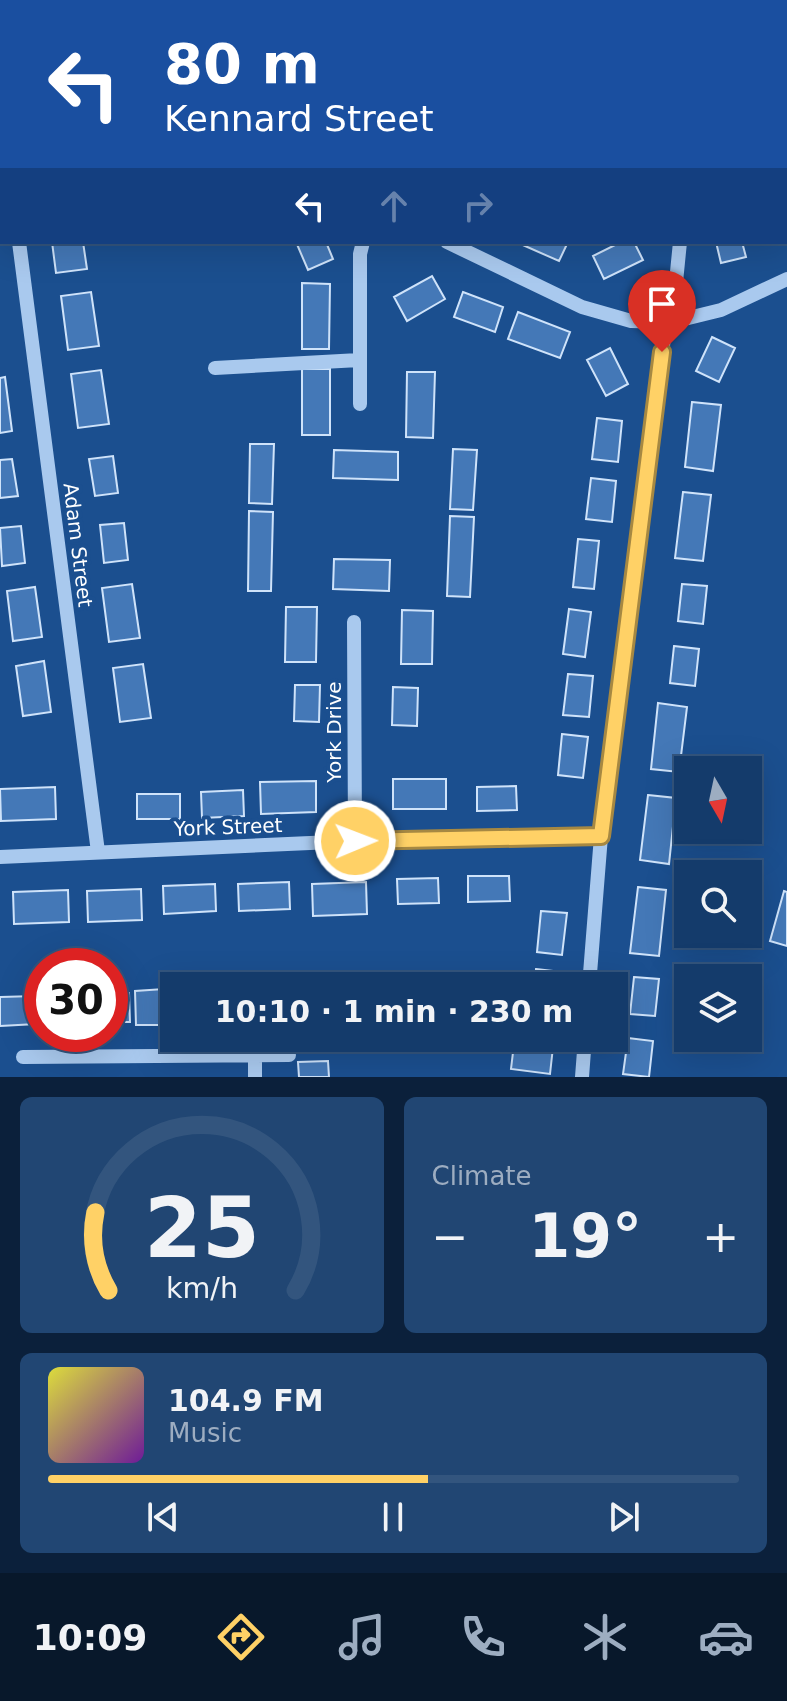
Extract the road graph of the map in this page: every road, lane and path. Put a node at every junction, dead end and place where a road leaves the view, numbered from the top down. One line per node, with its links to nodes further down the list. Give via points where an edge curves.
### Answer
1 (19, 244): 13 (street, Adam Street)
2 (362, 244): 7 (street)
3 (451, 244): 6 (street, via 582,307 631,321)
4 (680, 244): 6 (street)
5 (787, 279): 6 (street, via 721,310)
6 (669, 322): 11 (street)
7 (359, 360): 8 (street); 9 (street)
8 (215, 368)
9 (360, 404)
10 (354, 622): 12 (street, York Drive)
11 (601, 836): 12 (street, York Street); 15 (street)
12 (355, 841): 13 (street, York Street)
13 (98, 852): 14 (street, York Street)
14 (0, 857)
15 (590, 972)
16 (584, 1052): 21 (street)
17 (255, 1055): 18 (street); 19 (street); 20 (street)
18 (289, 1055)
19 (23, 1057)
20 (255, 1077)
21 (582, 1077)

